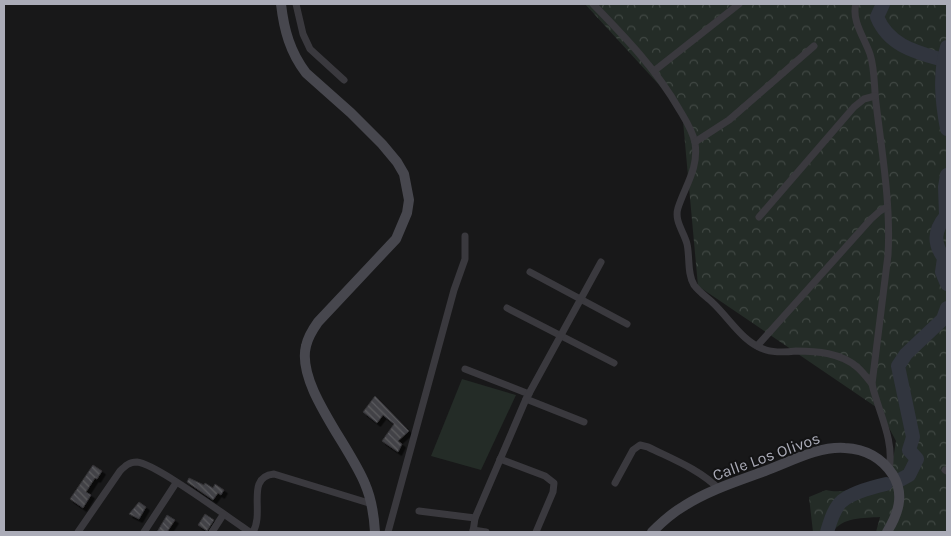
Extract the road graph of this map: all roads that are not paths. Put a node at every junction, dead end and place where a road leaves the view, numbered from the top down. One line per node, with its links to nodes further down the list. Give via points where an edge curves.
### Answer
1 (281, 4): 31 (street, via 296,60 382,144 404,174 407,187 408,213 396,240 318,322 306,346 304,360 306,375 314,392 355,463)
2 (296, 4): 8 (street, via 310,49)
3 (593, 4): 7 (street)
4 (739, 4): 7 (street)
5 (856, 4): 9 (street, via 858,26 870,56)
6 (814, 46): 10 (street, via 729,120)
7 (654, 71): 10 (street, via 666,85)
8 (344, 80)
9 (875, 96): 11 (street); 12 (street, via 854,107)
10 (695, 142): 20 (street, via 696,160 677,215 693,283 734,328)
11 (887, 207): 20 (street, via 871,219); 23 (street, via 888,255)
12 (759, 217)
13 (465, 236): 41 (street, via 465,259)
14 (601, 262): 16 (street)
15 (530, 272): 16 (street)
16 (580, 299): 18 (street); 19 (street)
17 (508, 308): 19 (street)
18 (627, 324)
19 (560, 336): 21 (street); 24 (street)
20 (757, 346): 23 (street, via 778,352 807,351 844,358 858,367)
21 (614, 363)
22 (465, 369): 24 (street)
23 (872, 384): 27 (street, via 890,454)
24 (528, 396): 25 (street); 26 (street)
25 (584, 422)
26 (500, 459): 34 (street); 43 (street, via 545,476 554,483)
27 (889, 469): 30 (street, Calle Los Olivos, via 870,454 843,448 811,453); 45 (street, Calle Los Olivos, via 898,487 899,507)
28 (176, 483): 33 (street); 36 (street, via 149,466 138,462 128,464); 37 (street)
29 (615, 483): 30 (street, via 633,450 640,445 696,471)
30 (719, 489): 44 (street, Calle Los Olivos, via 683,506)
31 (372, 504): 39 (street, via 274,474 266,475 257,488 258,521); 40 (street)
32 (418, 511): 34 (street)
33 (223, 515): 38 (street); 39 (street)
34 (475, 518): 35 (street)
35 (473, 531): 42 (street)
36 (78, 532)
37 (144, 532)
38 (212, 532)
39 (252, 532)
40 (375, 532)
41 (388, 532)
42 (486, 532)
43 (536, 532)
44 (652, 532)
45 (887, 532)

